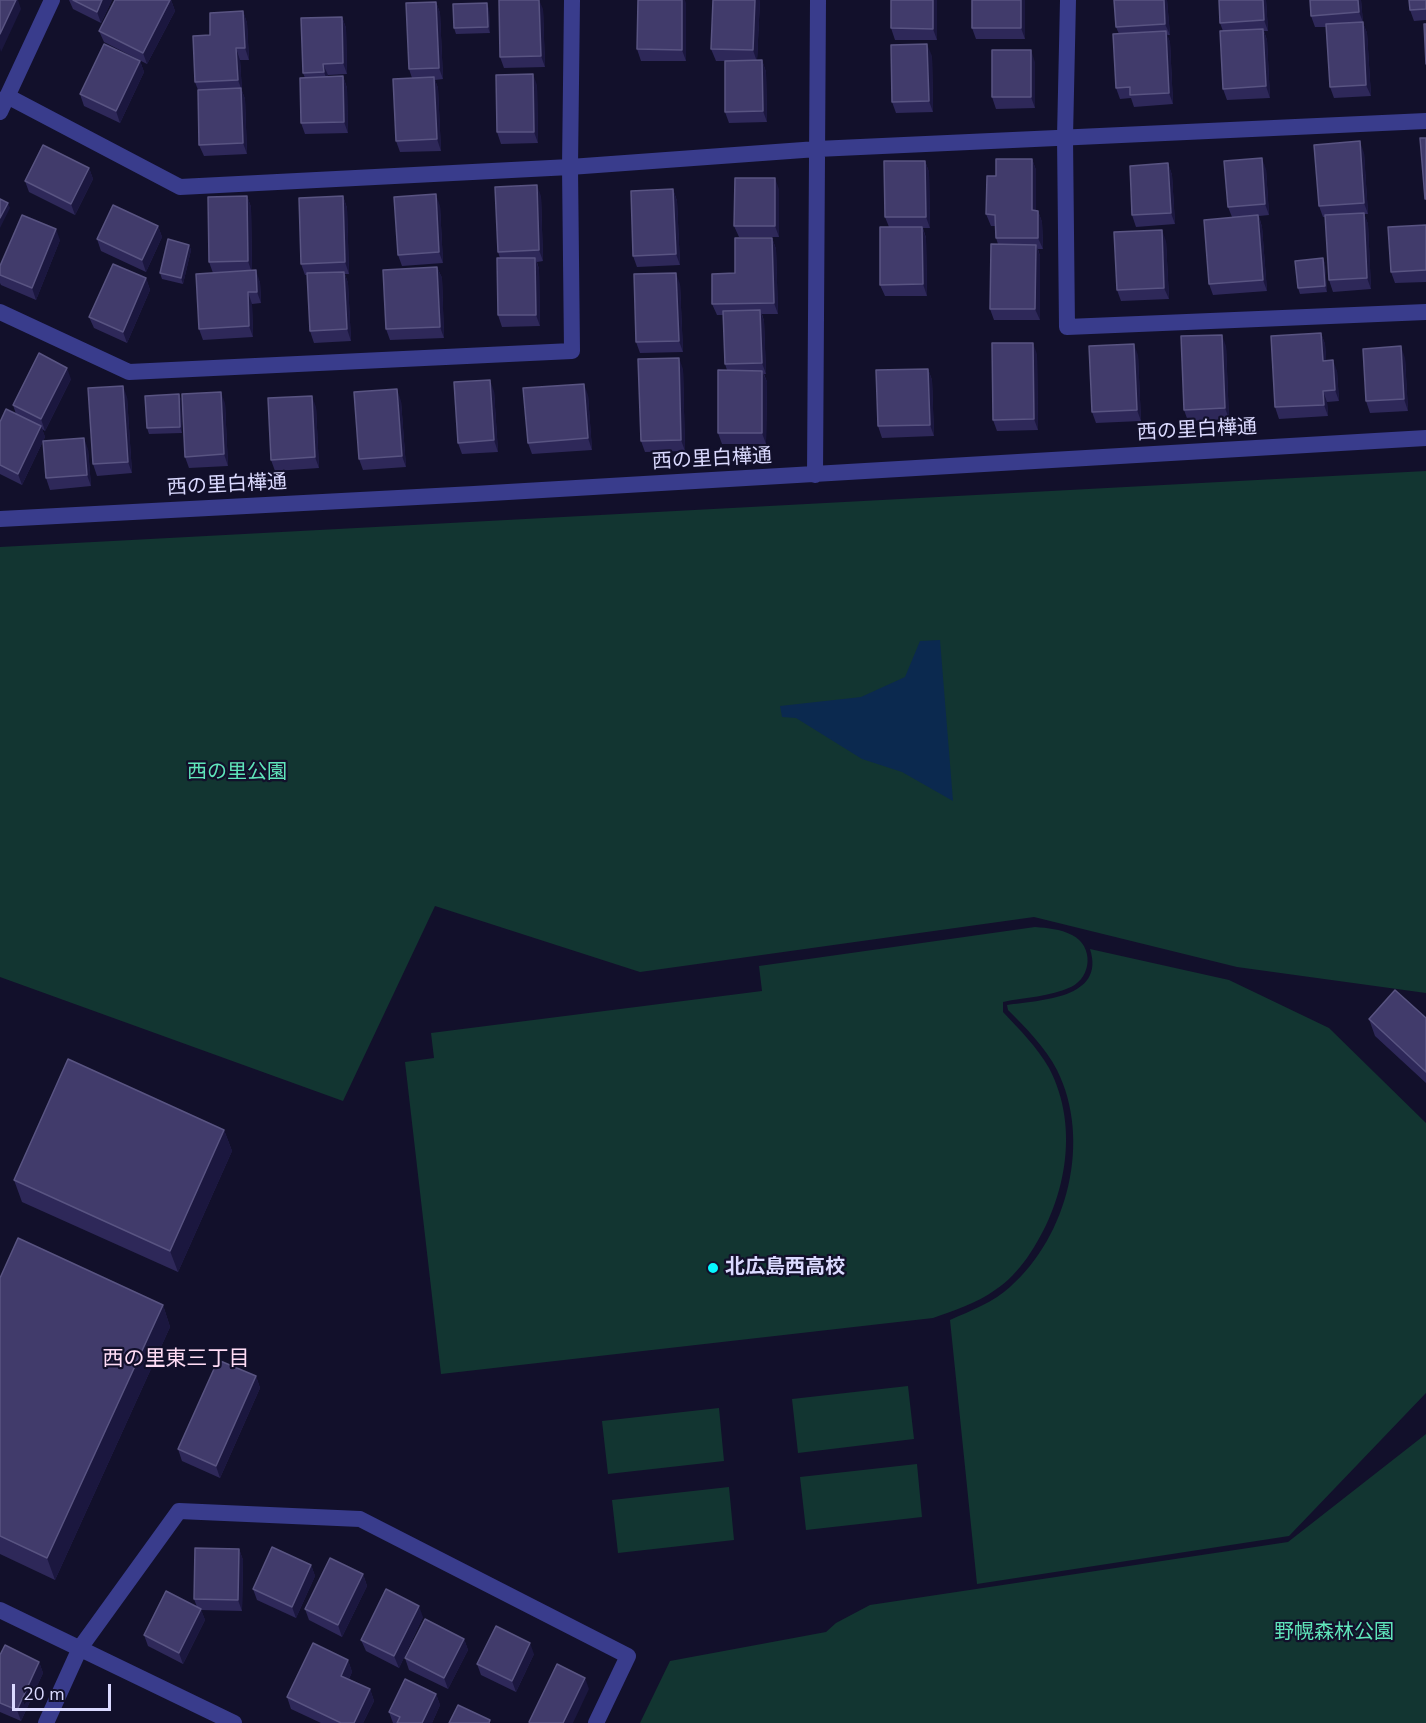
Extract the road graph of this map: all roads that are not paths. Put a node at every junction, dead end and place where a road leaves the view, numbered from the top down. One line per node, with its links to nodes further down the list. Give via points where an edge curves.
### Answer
1 (52, 0): 5 (street)
2 (572, 0): 10 (street)
3 (818, 0): 9 (street)
4 (1068, 0): 8 (street)
5 (8, 96): 6 (street); 10 (street, via 180,187)
6 (0, 112)
7 (1426, 121): 8 (street)
8 (1065, 137): 9 (street); 12 (street, via 1067,327)
9 (817, 149): 10 (street); 14 (street)
10 (570, 167): 11 (street, via 572,351 129,372)
11 (0, 312)
12 (1426, 312)
13 (1426, 438): 14 (street, 西の里白樺通)
14 (815, 475): 15 (street, 西の里白樺通)
15 (0, 519)
16 (0, 1610): 17 (street)
17 (81, 1648): 18 (street); 19 (street); 20 (street, via 179,1511 360,1519 628,1656)
18 (46, 1723)
19 (234, 1723)
20 (596, 1723)

